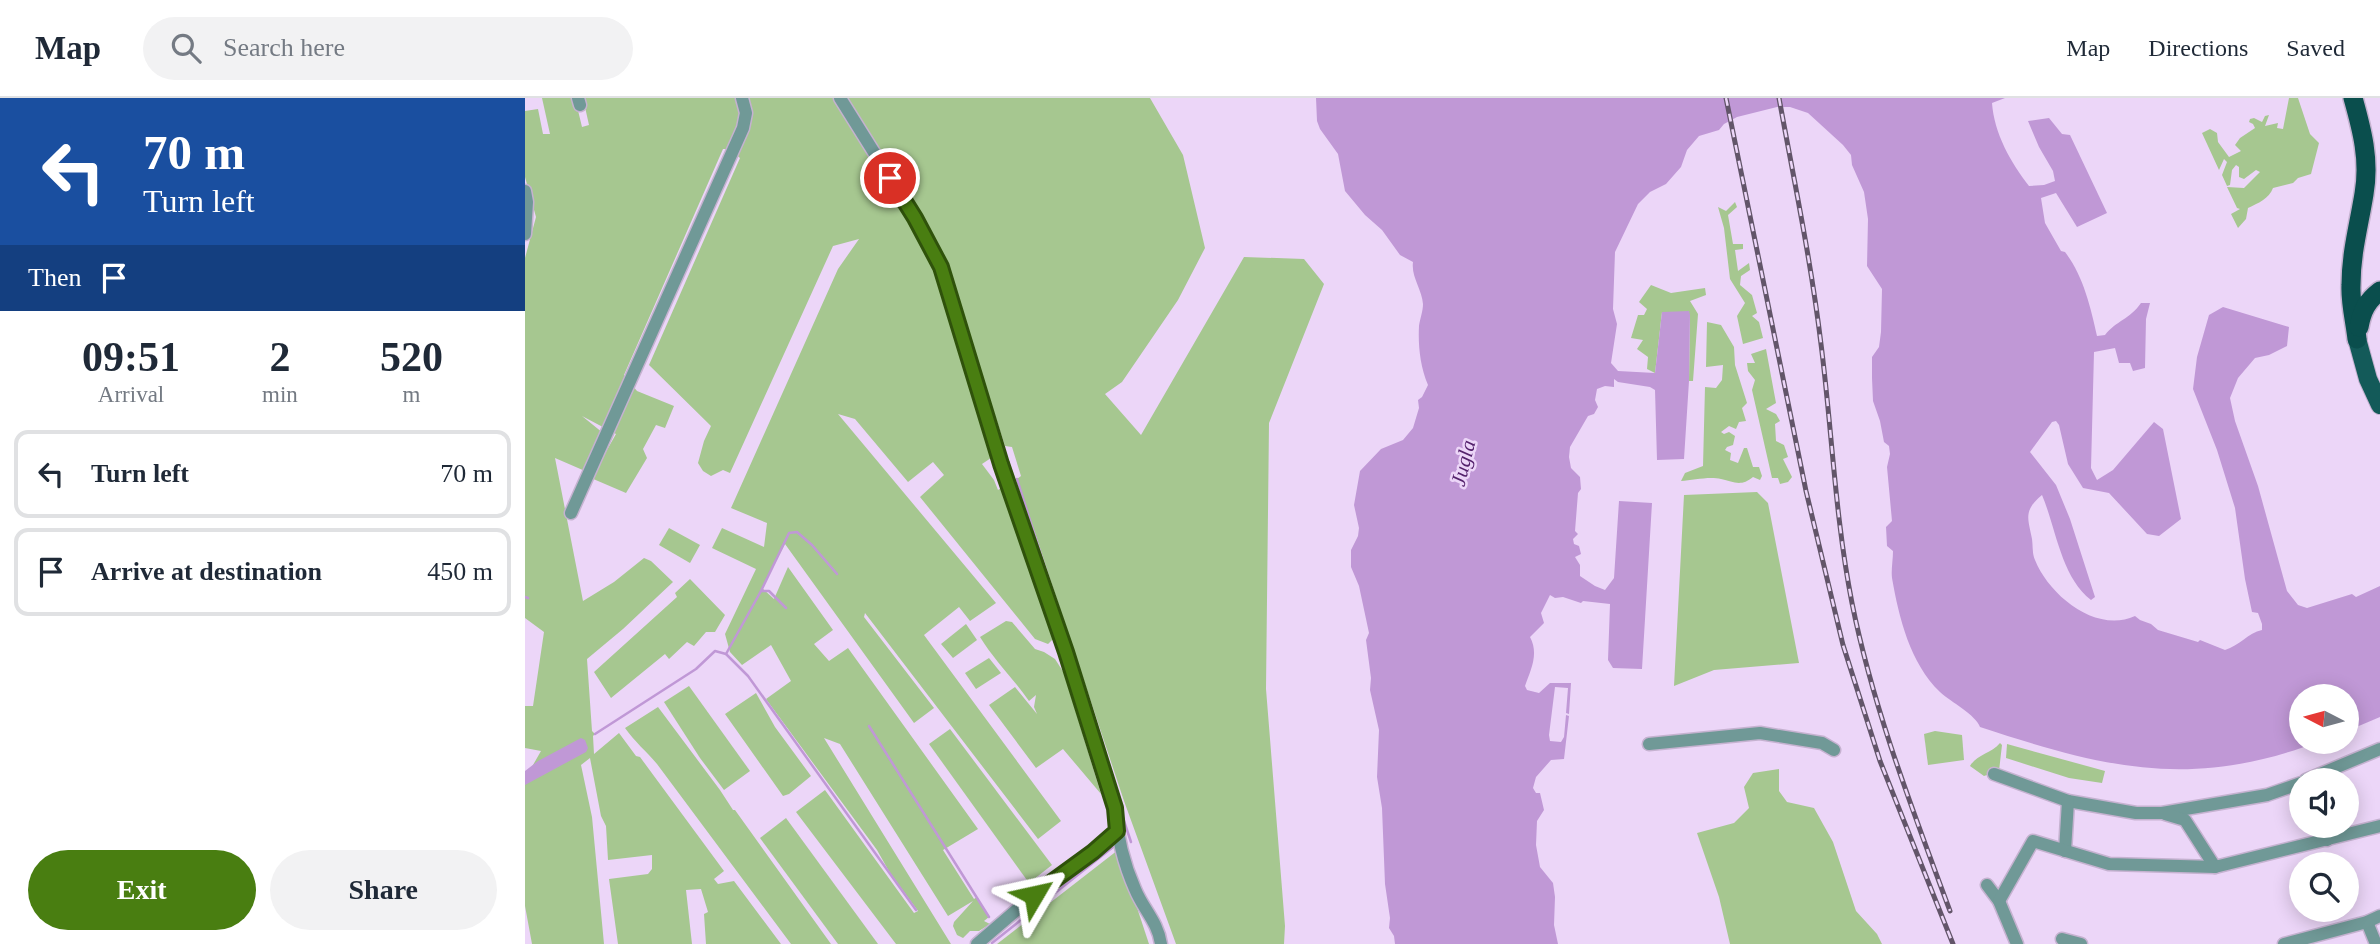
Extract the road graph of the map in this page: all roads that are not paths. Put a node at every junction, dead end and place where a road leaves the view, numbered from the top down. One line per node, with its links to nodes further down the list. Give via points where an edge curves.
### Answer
1 (742, 98): 10 (street, via 743,128)
2 (840, 98): 20 (street, via 941,267 1115,808)
3 (2355, 98): 4 (highway); 8 (highway, via 2366,170 2351,266)
4 (2380, 152)
5 (525, 191): 6 (street)
6 (525, 234)
7 (2380, 291): 8 (highway, via 2368,300)
8 (2357, 339): 9 (main road)
9 (2380, 405)
10 (571, 513)
11 (1649, 744): 13 (street, via 1760,733 1822,743)
12 (2380, 749): 14 (street)
13 (1834, 750)
14 (2338, 768)
15 (1994, 774): 17 (street)
16 (2289, 790): 18 (street)
17 (2068, 801): 18 (street); 22 (street)
18 (2162, 813): 23 (street, via 2185,820)
19 (2380, 826): 21 (street)
20 (1117, 831): 28 (street); 29 (street, via 1135,889 1153,918)
21 (2327, 840): 23 (street)
22 (2065, 851): 23 (street, via 2109,864); 25 (street, via 2033,841)
23 (2215, 867)
24 (1986, 885): 25 (street)
25 (1999, 901): 30 (street)
26 (2380, 916): 27 (street)
27 (2367, 922): 31 (street); 32 (street)
28 (977, 944)
29 (1161, 944)
30 (2017, 944)
31 (2284, 944)
32 (2376, 944)

